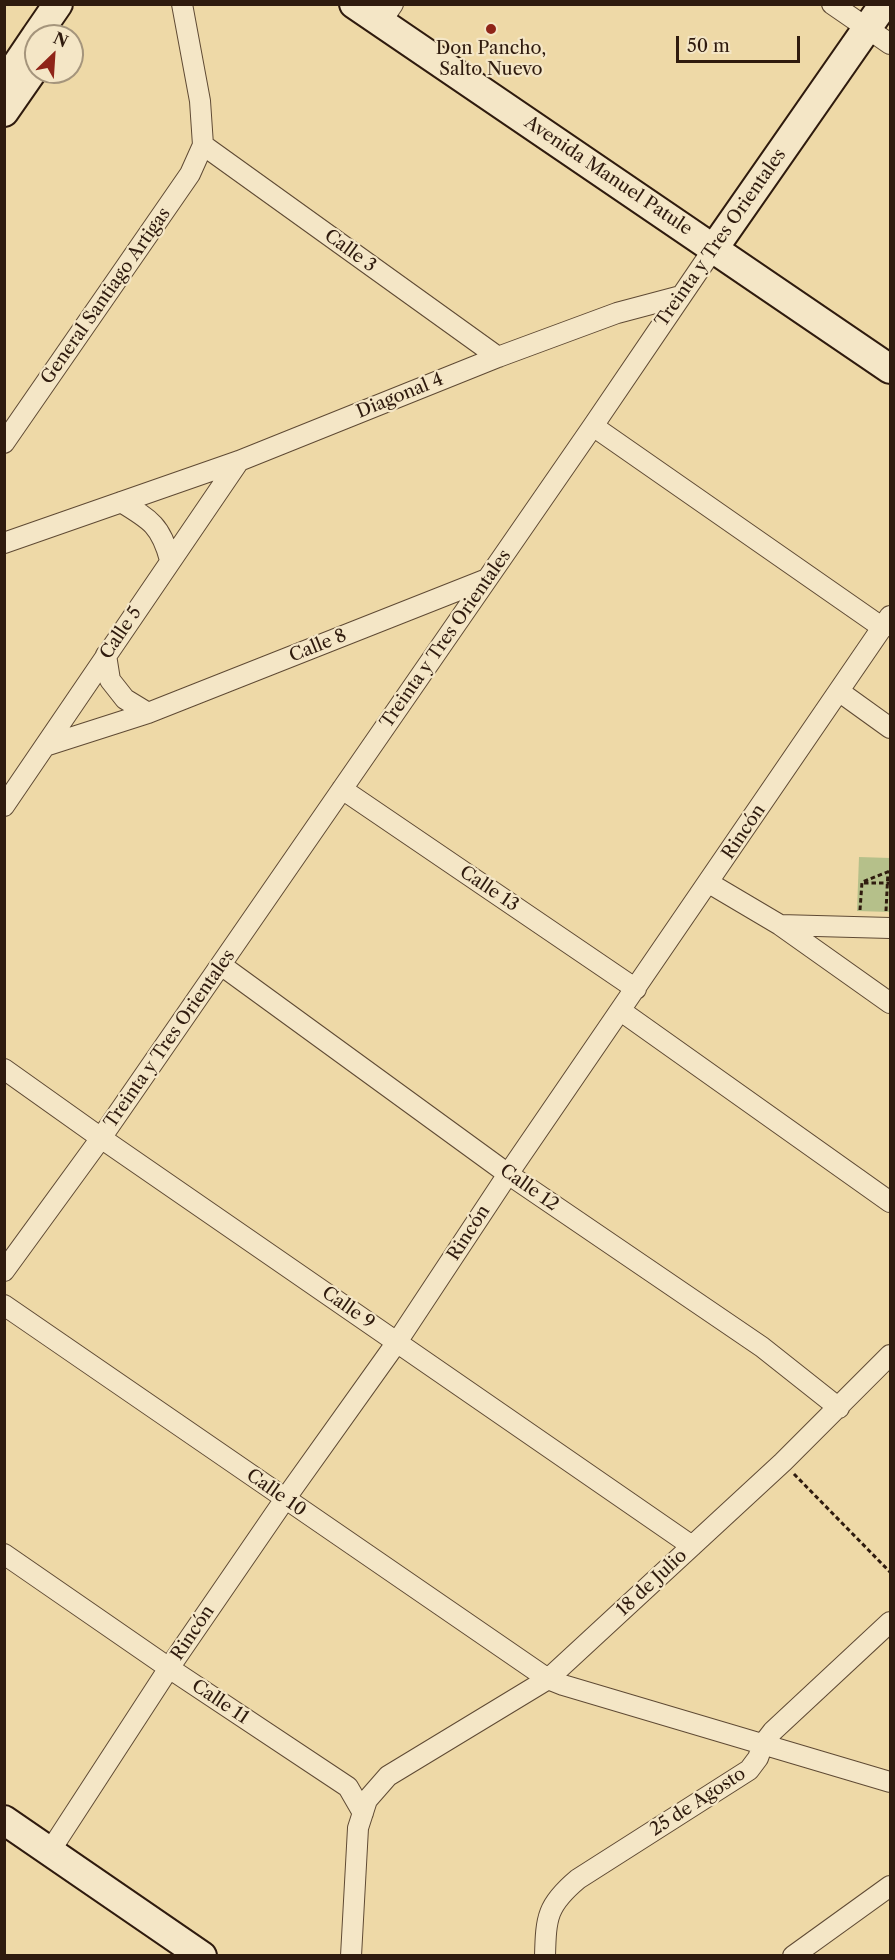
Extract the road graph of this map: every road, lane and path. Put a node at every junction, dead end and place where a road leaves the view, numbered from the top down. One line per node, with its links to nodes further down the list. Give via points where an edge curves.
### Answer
1 (58, 4): 8 (street)
2 (78, 4): 9 (street)
3 (182, 4): 16 (street, via 200,101)
4 (354, 4): 7 (street, Avenida Manuel Patule)
5 (832, 4): 10 (street)
6 (884, 4): 10 (street, Treinta y Tres Orientales)
7 (386, 14): 17 (street, Avenida Manuel Patule)
8 (44, 24)
9 (65, 24)
10 (867, 29): 11 (street); 17 (street, Treinta y Tres Orientales)
11 (891, 44)
12 (24, 53): 13 (street)
13 (4, 82)
14 (24, 83): 15 (street)
15 (4, 112)
16 (203, 145): 19 (street, Calle 3); 22 (street, General Santiago Artigas, via 190,174)
17 (714, 248): 18 (street, Treinta y Tres Orientales); 20 (street, Avenida Manuel Patule)
18 (681, 296): 19 (street, Diagonal 4, via 617,314); 21 (street, Treinta y Tres Orientales)
19 (498, 357): 23 (street, Diagonal 4)
20 (891, 369)
21 (593, 426): 27 (street, Treinta y Tres Orientales); 28 (street)
22 (4, 443)
23 (239, 461): 24 (street, Diagonal 4); 26 (street, Calle 5)
24 (121, 502): 25 (street, Diagonal 4); 26 (street, via 149,519 165,539)
25 (4, 543)
26 (170, 561): 29 (street, Calle 5)
27 (487, 579): 31 (street, Calle 8); 34 (street, Treinta y Tres Orientales)
28 (887, 622): 30 (street, Rincón)
29 (106, 655): 31 (street, via 110,680 125,699); 33 (street, Calle 5)
30 (840, 692): 32 (street); 38 (street, Rincón)
31 (148, 713): 33 (street, Calle 8)
32 (891, 728)
33 (45, 746): 35 (street, Calle 5)
34 (342, 789): 43 (street, Treinta y Tres Orientales); 44 (street, Calle 13)
35 (4, 806)
36 (889, 871): 37 (path); 39 (path)
37 (862, 882): 39 (path); 41 (path)
38 (709, 883): 40 (street); 44 (street, Rincón)
39 (889, 883): 42 (path)
40 (780, 925): 41 (street); 45 (street)
41 (859, 927): 42 (street)
42 (888, 928)
43 (221, 965): 48 (street, Treinta y Tres Orientales); 49 (street, Calle 12)
44 (636, 989): 46 (street, Rincón)
45 (891, 1003)
46 (621, 1011): 49 (street, Rincón); 50 (street)
47 (4, 1069): 48 (street, Calle 9)
48 (101, 1138): 51 (street, Treinta y Tres Orientales); 53 (street, Calle 9)
49 (508, 1174): 53 (street, Rincón); 55 (street, Calle 12, via 762,1347)
50 (891, 1202)
51 (4, 1270)
52 (4, 1305): 57 (street, Calle 10)
53 (397, 1342): 57 (street, Rincón); 58 (street, Calle 9)
54 (891, 1355): 55 (street, 18 de Julio)
55 (838, 1408): 56 (street, 18 de Julio)
56 (783, 1462): 58 (street, 18 de Julio); 60 (path)
57 (285, 1499): 62 (street, Rincón); 63 (street, Calle 10)
58 (692, 1546): 63 (street, 18 de Julio)
59 (4, 1554): 62 (street, Calle 11)
60 (891, 1572)
61 (891, 1622): 64 (street, 25 de Agosto)
62 (169, 1668): 67 (street, Calle 11); 70 (street, Rincón)
63 (548, 1679): 64 (street, Calle 10); 66 (street, 18 de Julio)
64 (763, 1744): 65 (street, Calle 10); 74 (street, 25 de Agosto, via 759,1758 749,1770 562,1893 552,1905 546,1926)
65 (891, 1782)
66 (381, 1783): 67 (street, Calle 11); 68 (street, via 367,1800)
67 (348, 1787): 68 (street, Calle 11)
68 (363, 1813): 73 (street, via 358,1828)
69 (4, 1820): 70 (street)
70 (50, 1851): 72 (street)
71 (891, 1886): 75 (street)
72 (202, 1956)
73 (351, 1956)
74 (545, 1956)
75 (794, 1956)

